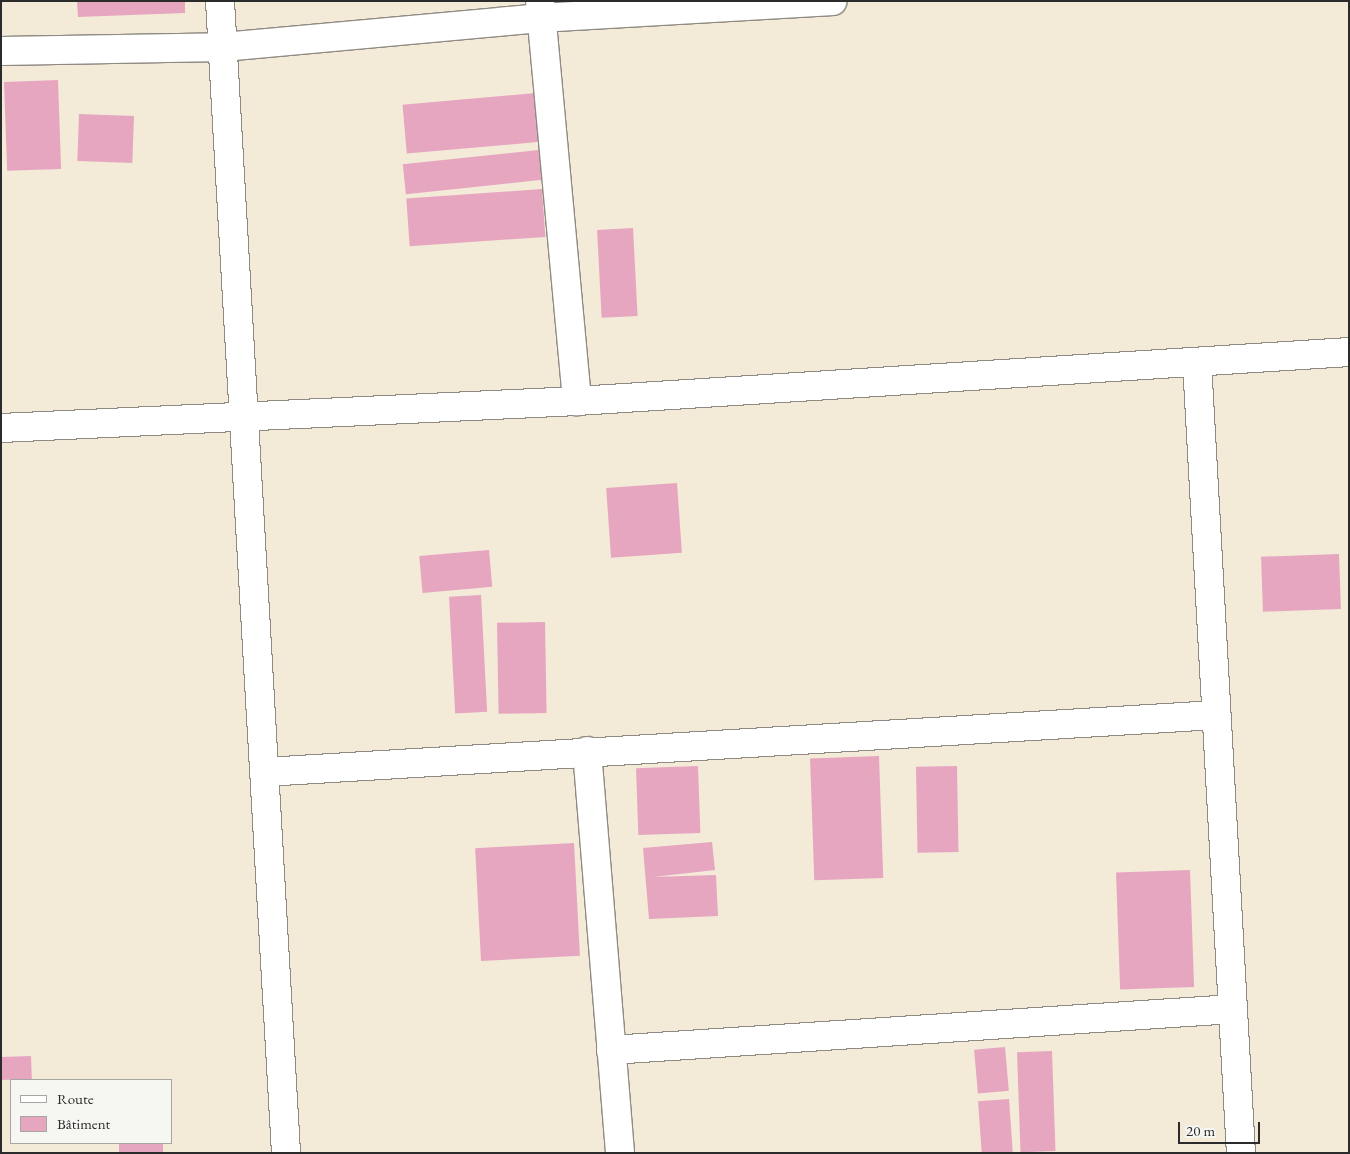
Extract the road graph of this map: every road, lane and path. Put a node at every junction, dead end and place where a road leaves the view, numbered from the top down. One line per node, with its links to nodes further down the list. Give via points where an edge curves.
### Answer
1 (220, 1): 4 (street)
2 (833, 1): 3 (street)
3 (540, 10): 4 (street); 8 (street)
4 (223, 47): 5 (street); 9 (street)
5 (1, 51)
6 (1349, 352): 7 (street)
7 (1197, 362): 8 (street); 11 (street)
8 (577, 401): 9 (street)
9 (246, 416): 10 (street); 13 (street)
10 (1, 428)
11 (1216, 715): 12 (street); 14 (street)
12 (587, 752): 13 (street); 15 (street)
13 (266, 772): 16 (street)
14 (1232, 1009): 15 (street); 18 (street)
15 (611, 1050): 17 (street)
16 (286, 1153)
17 (620, 1153)
18 (1241, 1153)

